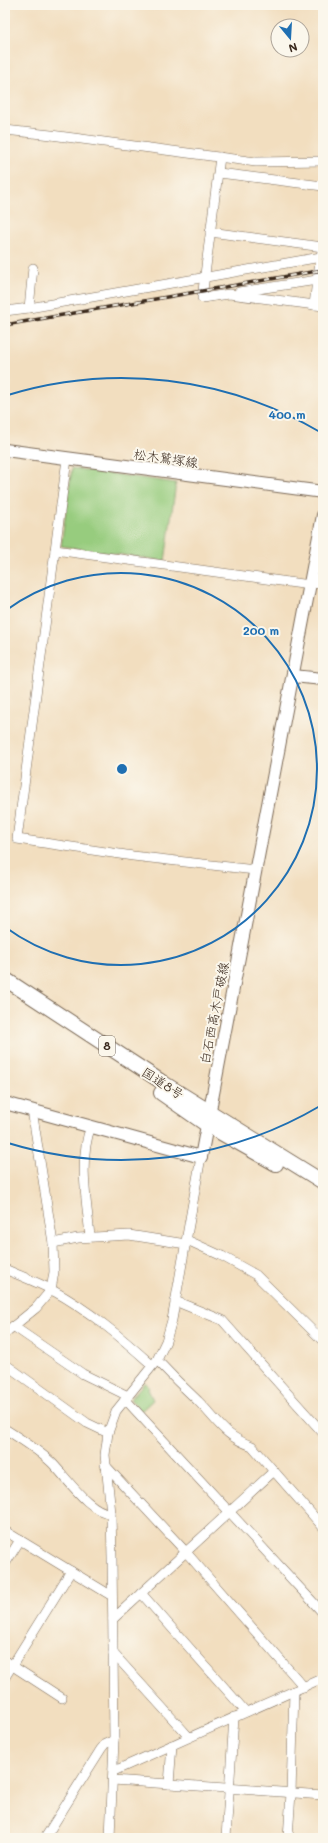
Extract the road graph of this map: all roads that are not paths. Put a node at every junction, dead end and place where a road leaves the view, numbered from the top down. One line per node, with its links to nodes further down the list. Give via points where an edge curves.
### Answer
1 (5, 130): 2 (street)
2 (220, 157): 3 (street, via 256,162); 4 (street)
3 (323, 161)
4 (219, 173): 5 (street); 6 (street)
5 (323, 186)
6 (210, 232): 7 (street); 9 (street)
7 (322, 250): 9 (street); 10 (street)
8 (33, 268): 13 (street)
9 (205, 277): 11 (street, via 202,298); 13 (street)
10 (318, 280): 11 (street); 12 (street)
11 (229, 294): 12 (street)
12 (319, 306)
13 (29, 308): 14 (street)
14 (5, 311)
15 (5, 450): 16 (main road, 松木鷲塚線)
16 (67, 459): 17 (main road, 松木鷲塚線); 19 (street)
17 (323, 492)
18 (323, 515): 20 (main road)
19 (55, 550): 20 (street); 23 (street, via 17,839)
20 (315, 584): 21 (main road)
21 (293, 676): 22 (main road); 23 (main road, 白石西高木戸破線)
22 (323, 679)
23 (255, 870): 28 (main road, 白石西高木戸破線)
24 (5, 978): 25 (highway, 国道8号)
25 (11, 988): 28 (highway, 国道8号 / 8)
26 (5, 1103): 27 (main road)
27 (32, 1110): 29 (main road); 35 (street)
28 (208, 1118): 30 (main road, 白石西高木戸破線); 31 (highway, 国道8号 / 8); 32 (highway, 国道8号 / 8)
29 (91, 1126): 30 (main road); 33 (street, via 84,1162)
30 (202, 1150): 34 (street)
31 (323, 1182)
32 (323, 1192)
33 (90, 1237): 34 (street, via 129,1235); 35 (street)
34 (186, 1242): 38 (street); 41 (street, via 222,1256 256,1275)
35 (53, 1243): 37 (street, via 54,1272)
36 (5, 1269): 37 (street)
37 (51, 1290): 39 (street, via 36,1308); 42 (street, via 74,1303)
38 (175, 1301): 42 (street, via 166,1341); 47 (street, via 222,1320)
39 (13, 1326): 40 (street); 44 (street, via 83,1374)
40 (5, 1333)
41 (323, 1341)
42 (155, 1363): 44 (street); 49 (street, via 236,1440 252,1446)
43 (5, 1364): 46 (street, via 87,1423)
44 (126, 1398): 46 (street, via 116,1411); 50 (street)
45 (5, 1429): 51 (street, via 51,1462 71,1486 100,1512)
46 (108, 1433): 48 (street)
47 (323, 1433)
48 (105, 1465): 51 (street); 55 (street)
49 (274, 1471): 50 (street); 52 (street)
50 (230, 1511): 55 (street); 60 (street)
51 (111, 1514): 59 (street)
52 (323, 1527)
53 (5, 1531): 54 (street)
54 (20, 1540): 56 (street); 57 (street)
55 (185, 1551): 58 (street); 66 (street)
56 (5, 1564)
57 (71, 1571): 59 (street); 63 (street)
58 (141, 1592): 61 (street); 69 (street)
59 (112, 1596): 61 (street)
60 (323, 1614)
61 (113, 1618): 62 (street)
62 (113, 1653): 71 (street); 72 (street)
63 (8, 1663): 64 (street); 68 (street)
64 (5, 1677)
65 (323, 1678): 66 (street)
66 (304, 1687): 67 (street)
67 (294, 1691): 69 (street); 77 (street)
68 (62, 1698)
69 (246, 1712): 70 (street)
70 (234, 1717): 71 (street); 76 (street)
71 (189, 1737): 73 (street)
72 (114, 1740): 74 (street); 79 (street, via 101,1749)
73 (172, 1745): 74 (street); 75 (street)
74 (113, 1775): 75 (street); 80 (street)
75 (169, 1784): 76 (street)
76 (229, 1789): 77 (street); 81 (street)
77 (291, 1793): 78 (street); 82 (street)
78 (323, 1795)
79 (45, 1838)
80 (110, 1838)
81 (226, 1838)
82 (288, 1838)

